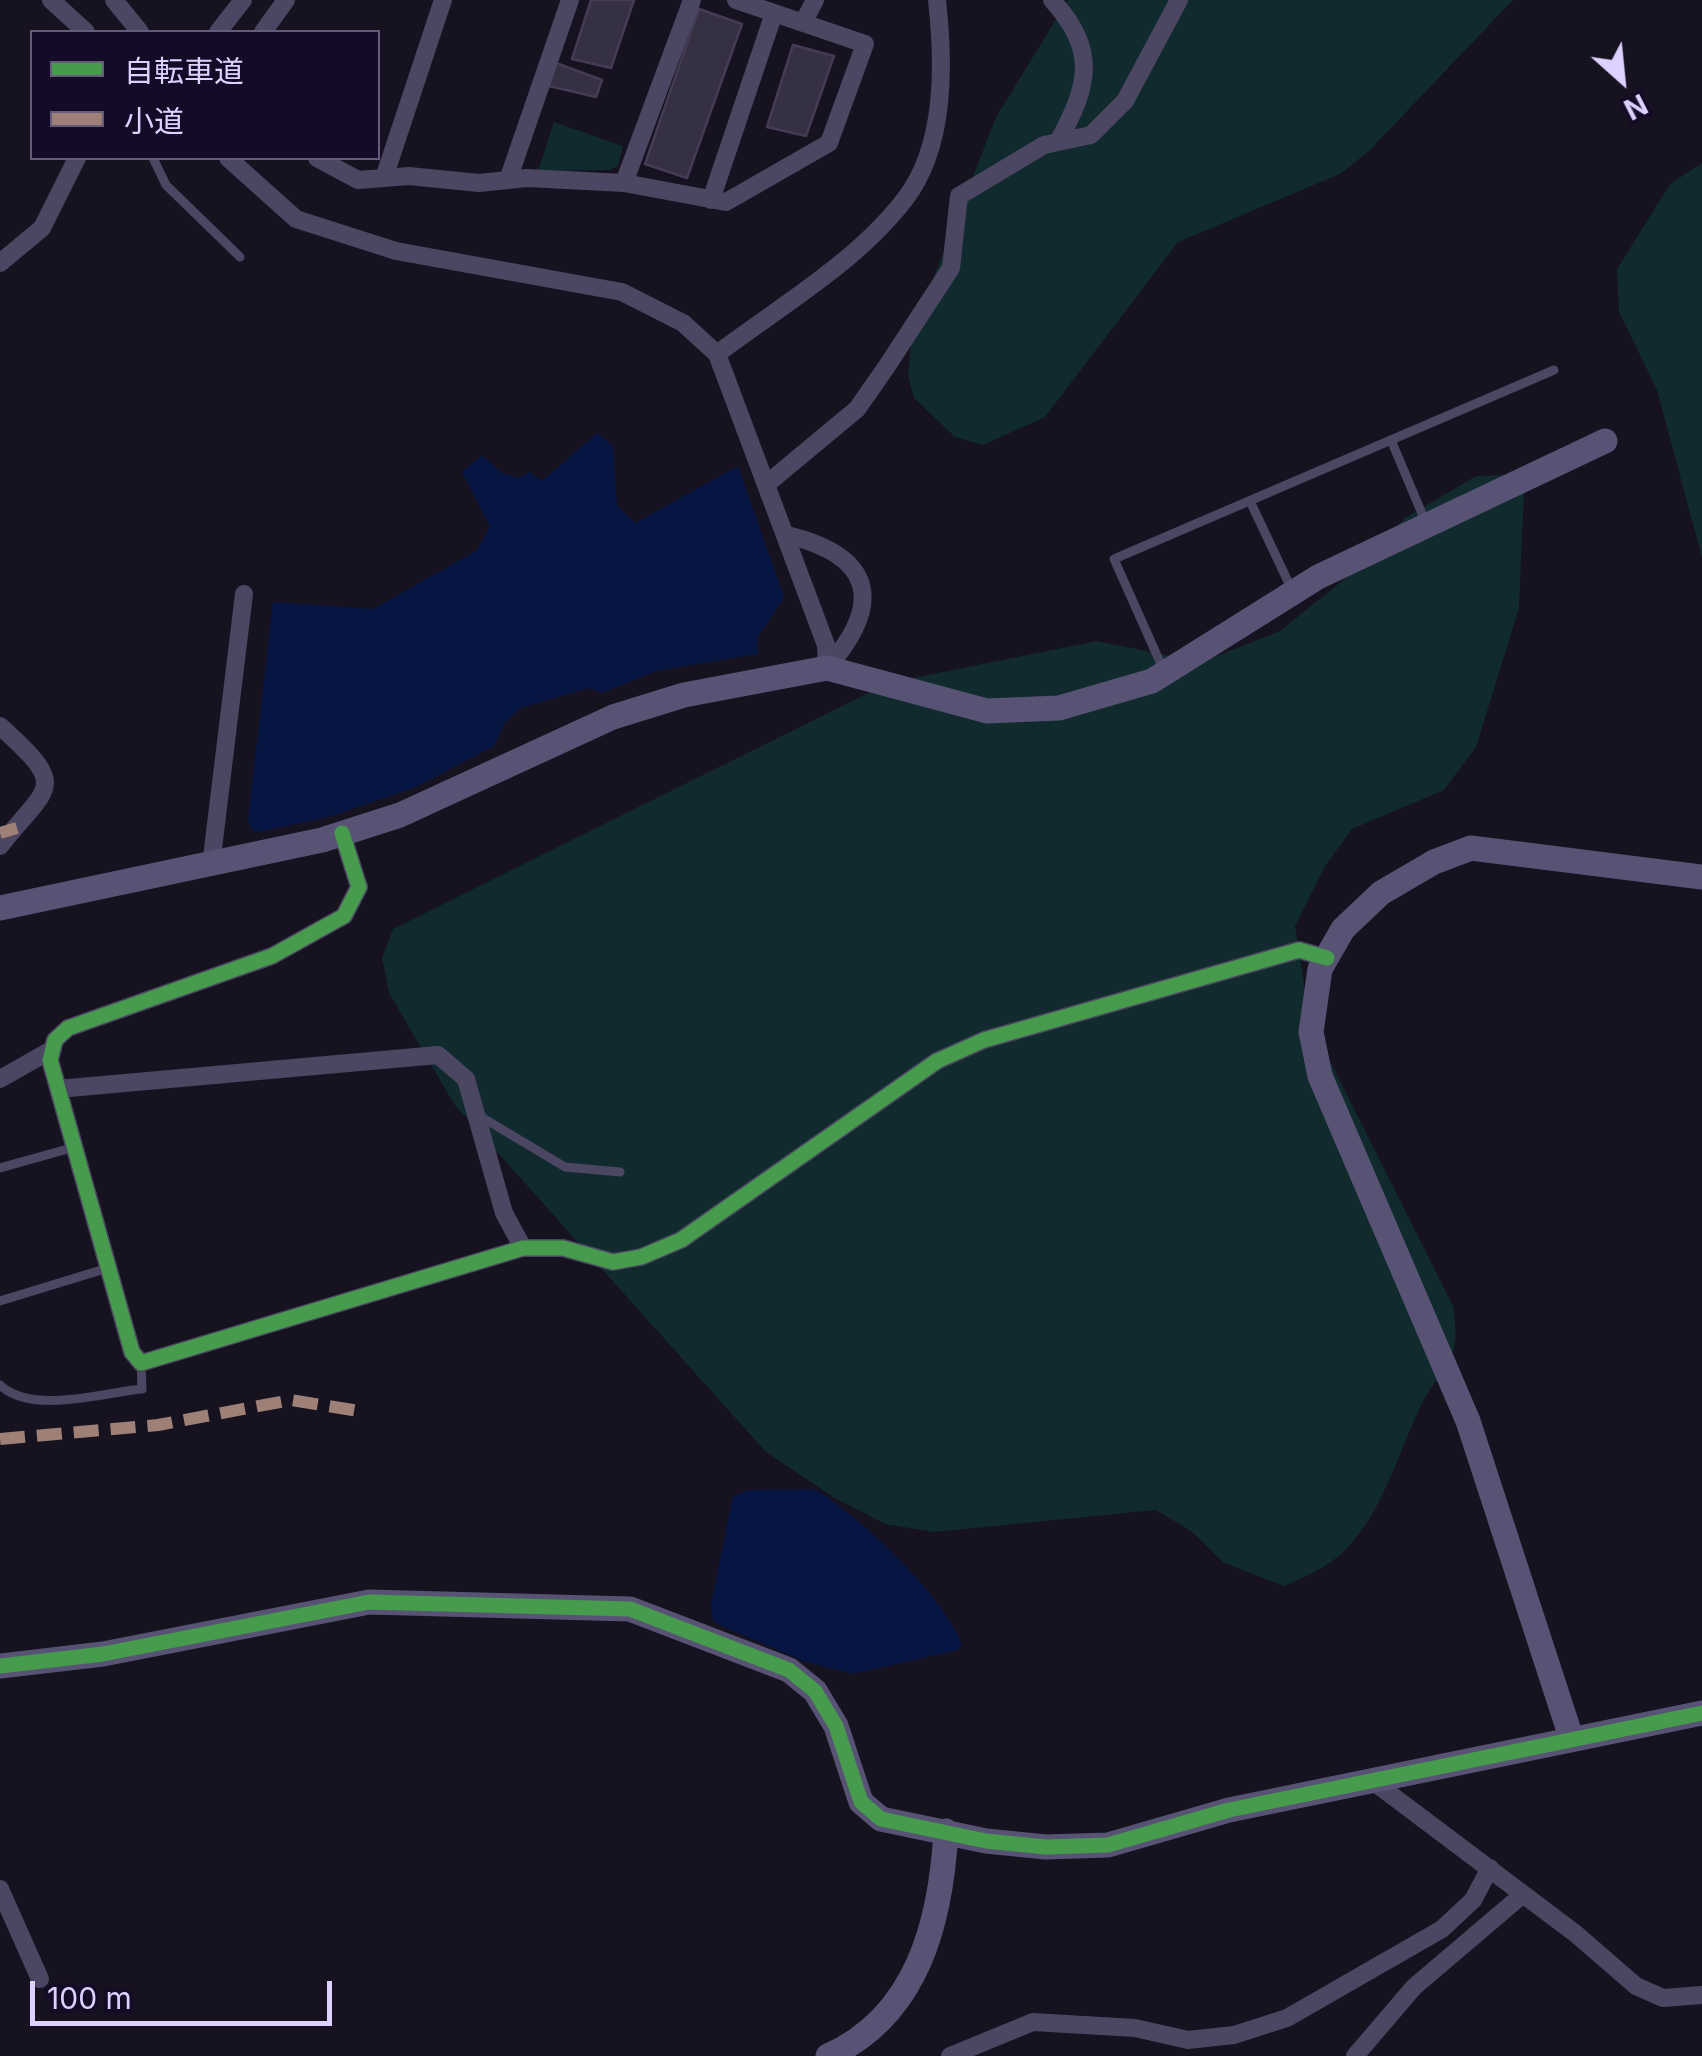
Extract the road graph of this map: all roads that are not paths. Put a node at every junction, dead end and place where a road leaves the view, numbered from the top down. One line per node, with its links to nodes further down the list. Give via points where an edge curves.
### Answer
1 (51, 0): 15 (street)
2 (114, 0): 16 (street)
3 (243, 0): 17 (street)
4 (286, 0): 18 (street)
5 (443, 0): 24 (street)
6 (570, 0): 25 (street)
7 (692, 0): 26 (street)
8 (736, 0): 13 (street)
9 (815, 0): 14 (street)
10 (937, 0): 30 (street, via 940,99 928,152 906,198 858,246)
11 (1052, 0): 19 (street, via 1075,26 1085,76)
12 (1179, 0): 19 (street, via 1125,101 1091,136)
13 (774, 13): 14 (street); 27 (street)
14 (803, 23): 27 (street, via 865,44 828,143 726,202)
15 (84, 30)
16 (138, 30)
17 (220, 30)
18 (264, 30)
19 (1058, 142): 34 (street, via 958,196 950,268 885,369 857,409)
20 (77, 160): 29 (street, via 42,228)
21 (153, 160): 28 (lane, via 166,185)
22 (230, 160): 30 (street, via 296,219 396,251 622,292 682,323)
23 (322, 160): 24 (street, via 358,180)
24 (384, 178): 25 (street)
25 (508, 180): 26 (street)
26 (624, 182): 27 (street)
27 (711, 200)
28 (240, 256)
29 (0, 262)
30 (717, 354): 34 (street)
31 (1554, 370): 32 (lane)
32 (1391, 440): 35 (lane); 36 (lane)
33 (1605, 441): 36 (street)
34 (768, 483): 37 (street)
35 (1250, 501): 38 (lane); 41 (lane, via 1114,559)
36 (1427, 526): 38 (street)
37 (787, 535): 40 (street, via 826,645); 40 (street, via 846,559 866,593 863,614)
38 (1293, 593): 41 (street)
39 (244, 594): 45 (street)
40 (827, 668): 41 (street, via 987,711 1059,708); 43 (street, via 684,694 613,717 414,809)
41 (1165, 673)
42 (0, 726): 44 (street, via 39,761 45,784 38,806)
43 (342, 834): 45 (street); 49 (street, via 358,886 344,916 252,966 68,1028)
44 (0, 846)
45 (212, 865): 47 (street)
46 (1702, 877): 48 (street, via 1470,848 1381,892 1344,929)
47 (0, 908)
48 (1327, 958): 56 (street, via 1299,950 984,1040 937,1062 681,1240 641,1257 613,1262 564,1248); 63 (street, via 1311,1032 1320,1076 1468,1421)
49 (52, 1049): 50 (street); 51 (street)
50 (0, 1078)
51 (58, 1089): 52 (street, via 438,1055 466,1080); 53 (street)
52 (476, 1114): 55 (lane, via 564,1168); 56 (street, via 504,1214)
53 (74, 1147): 54 (lane); 57 (street)
54 (0, 1168)
55 (620, 1172)
56 (523, 1248): 59 (street)
57 (108, 1268): 58 (lane); 59 (street)
58 (0, 1301)
59 (141, 1363): 60 (lane, via 142,1389 30,1401)
60 (0, 1385)
61 (0, 1666): 65 (street, via 103,1654 369,1602 630,1609 789,1670 816,1691 836,1726 861,1802 881,1819)
62 (1702, 1713): 63 (street)
63 (1571, 1737): 64 (street)
64 (1370, 1779): 65 (street, via 1108,1845 1046,1847); 66 (street)
65 (946, 1831): 71 (street, via 937,1906 916,1972 894,2009)
66 (1490, 1868): 68 (street); 72 (street, via 1473,1900 1442,1929 1287,2018 1234,2035 1188,2040 1135,2028 1033,2022)
67 (0, 1889): 69 (street)
68 (1521, 1896): 70 (street, via 1636,1986 1663,1998); 73 (street, via 1414,1987)
69 (40, 1979)
70 (1702, 1994)
71 (828, 2056)
72 (950, 2056)
73 (1355, 2056)

